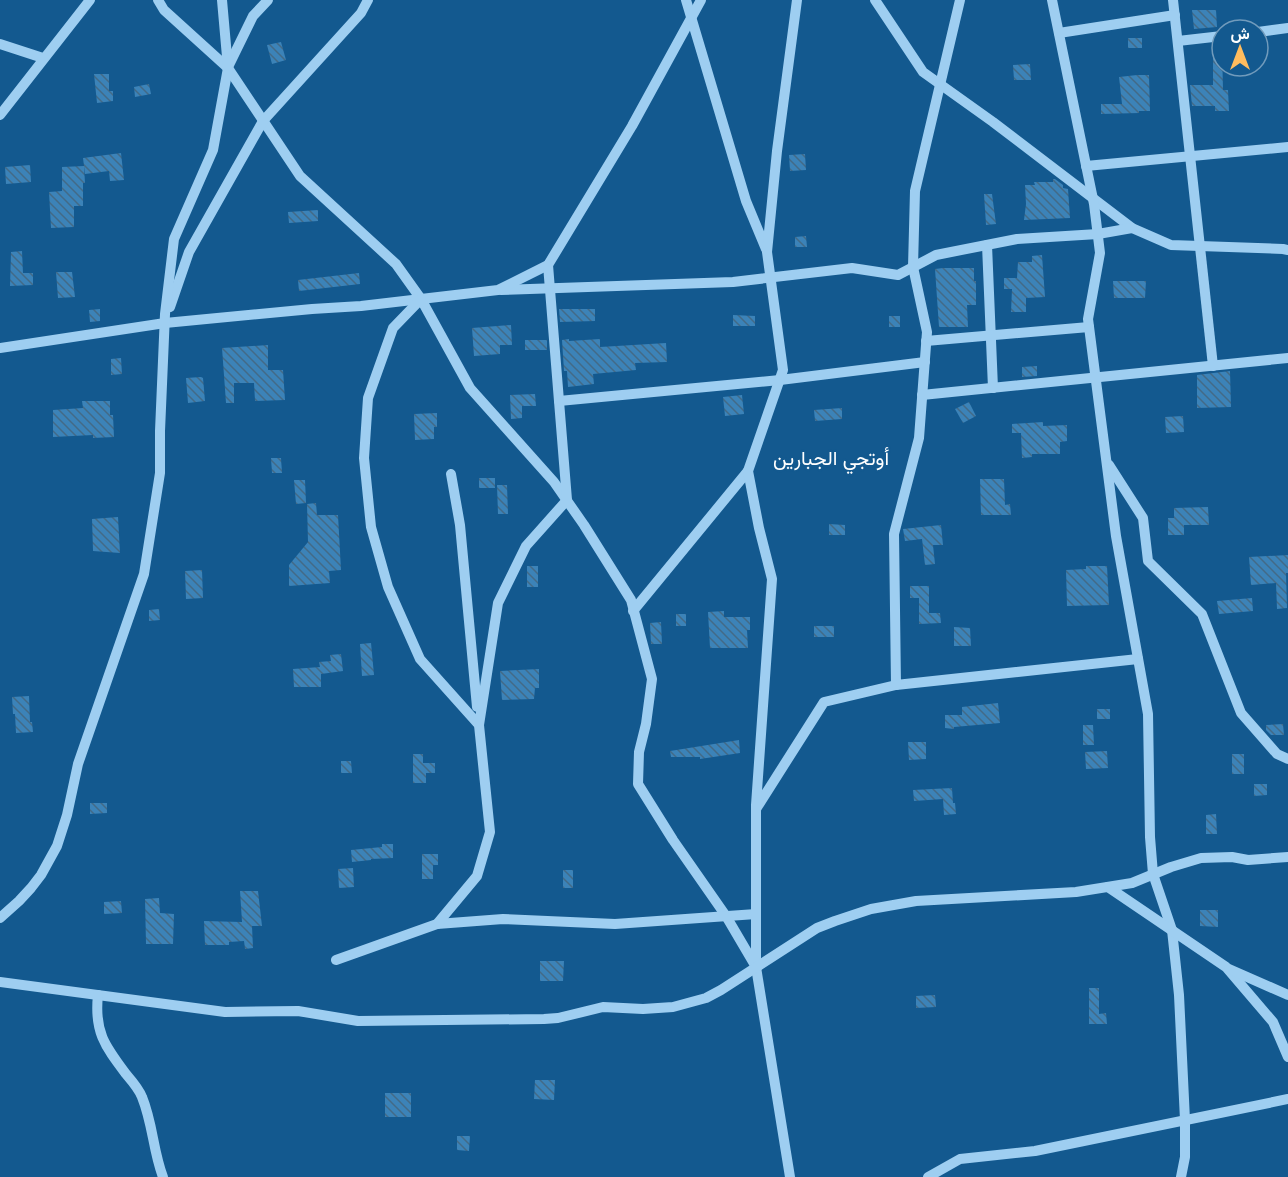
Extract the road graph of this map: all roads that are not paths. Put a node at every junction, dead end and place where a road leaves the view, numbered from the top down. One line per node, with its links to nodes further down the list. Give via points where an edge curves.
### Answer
1 (90, 0): 21 (street)
2 (158, 0): 22 (street)
3 (222, 0): 22 (street)
4 (268, 0): 22 (street, via 253,16)
5 (368, 0): 25 (street)
6 (686, 0): 14 (street)
7 (701, 0): 14 (street)
8 (797, 0): 35 (street)
9 (875, 0): 23 (street, via 923,72)
10 (960, 0): 23 (street)
11 (1052, 0): 17 (street)
12 (1173, 0): 13 (street)
13 (1174, 15): 17 (street); 19 (street)
14 (691, 19): 35 (street, via 746,201); 36 (street)
15 (1288, 28): 16 (street)
16 (1270, 30)
17 (1059, 33): 28 (street)
18 (1210, 37): 19 (street)
19 (1178, 41): 27 (street)
20 (0, 44): 21 (street)
21 (44, 58): 24 (street)
22 (228, 68): 25 (street); 42 (street, via 213,150 174,239)
23 (940, 84): 29 (street); 37 (street, via 915,192)
24 (0, 115)
25 (263, 121): 41 (street, via 300,176 396,264); 42 (street, via 189,252)
26 (1288, 147): 27 (street)
27 (1190, 157): 28 (street); 33 (street)
28 (1086, 166): 29 (street)
29 (1092, 196): 30 (street); 31 (street)
30 (1132, 228): 31 (street); 33 (street, via 1171,245)
31 (1098, 234): 32 (street, via 1017,239); 43 (street, via 1101,253)
32 (987, 245): 37 (street, via 936,255); 44 (street)
33 (1200, 246): 34 (street); 49 (street)
34 (1288, 250)
35 (767, 252): 38 (street)
36 (548, 266): 39 (street); 40 (street)
37 (913, 267): 38 (street, via 898,275 852,268); 45 (street)
38 (770, 278): 39 (street); 51 (street, via 783,370)
39 (550, 288): 40 (street); 54 (street)
40 (498, 290): 41 (street)
41 (422, 299): 42 (street); 58 (street, via 470,388); 62 (street, via 393,328 368,398 364,458 371,527 388,587 420,659)
42 (165, 323): 46 (street); 70 (street, via 160,473 144,574 78,764 57,846 31,888)
43 (1089, 327): 44 (street); 50 (street)
44 (991, 335): 45 (street); 52 (street)
45 (926, 341): 48 (street)
46 (0, 348)
47 (1288, 358): 49 (street)
48 (925, 362): 51 (street); 53 (street)
49 (1213, 366): 50 (street)
50 (1096, 377): 52 (street); 55 (street)
51 (780, 380): 54 (street); 56 (street)
52 (993, 388): 53 (street)
53 (922, 395): 61 (street, via 919,438 894,534)
54 (559, 401): 58 (street)
55 (1107, 463): 60 (street); 63 (street, via 1143,518 1148,561 1202,614 1241,712 1277,754)
56 (748, 471): 59 (street); 64 (street, via 772,579)
57 (452, 474): 62 (street)
58 (567, 500): 59 (street, via 631,600); 62 (street, via 526,546 498,603)
59 (633, 610): 69 (street, via 652,678 639,752 638,784)
60 (1138, 658): 61 (street); 66 (street, via 1148,714)
61 (896, 685): 64 (street, via 824,702)
62 (479, 725): 71 (street, via 490,832 477,876)
63 (1288, 759)
64 (756, 810): 68 (street)
65 (1288, 857): 66 (street, via 1201,858)
66 (1153, 874): 67 (street); 72 (street)
67 (1108, 887): 72 (street); 74 (street, via 916,900 871,909 817,928)
68 (756, 914): 69 (street); 74 (street)
69 (726, 916): 71 (street, via 615,924 503,919); 74 (street)
70 (0, 918)
71 (437, 924): 73 (street)
72 (1172, 930): 75 (street); 81 (street)
73 (336, 960)
74 (756, 967): 77 (street, via 721,990 689,1003 658,1009 603,1007 544,1019 373,1022 298,1011 225,1012); 83 (street)
75 (1226, 967): 78 (street); 79 (street, via 1273,1022)
76 (0, 982): 77 (street)
77 (98, 995): 82 (street, via 101,1035 141,1093)
78 (1288, 996)
79 (1288, 1057)
80 (1288, 1098): 81 (street)
81 (1185, 1120): 84 (street, via 1035,1151 960,1159); 85 (street)
82 (163, 1177)
83 (790, 1177)
84 (928, 1177)
85 (1181, 1177)

